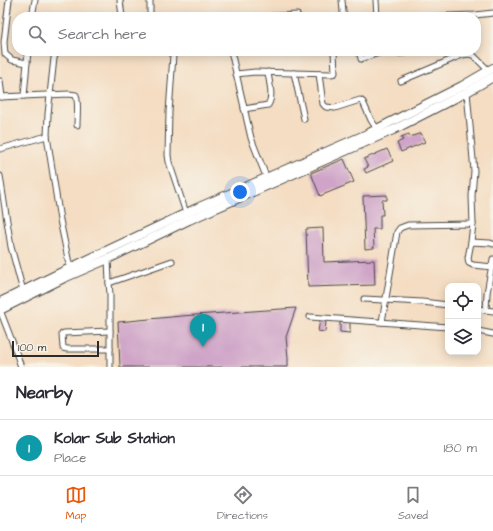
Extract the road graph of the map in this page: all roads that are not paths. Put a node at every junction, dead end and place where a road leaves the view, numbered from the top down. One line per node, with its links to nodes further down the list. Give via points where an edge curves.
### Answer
1 (8, 0): 23 (street, via 5,54 12,60)
2 (35, 0): 7 (street)
3 (120, 0): 8 (street)
4 (150, 0): 9 (street)
5 (342, 0): 10 (street)
6 (376, 0): 11 (street)
7 (33, 12)
8 (121, 12)
9 (150, 12)
10 (343, 12)
11 (377, 12)
12 (493, 13): 13 (street)
13 (481, 15)
14 (28, 56): 23 (street)
15 (55, 56): 32 (street)
16 (173, 56): 43 (street, via 168,155)
17 (231, 56): 27 (street)
18 (334, 56): 28 (street, via 335,73)
19 (360, 56): 20 (street, via 361,60)
20 (372, 56)
21 (460, 56): 30 (street)
22 (474, 56): 25 (street)
23 (27, 62): 33 (street)
24 (268, 72): 26 (street); 27 (street); 35 (street, via 270,103)
25 (492, 72): 31 (main road); 38 (main road)
26 (294, 73): 28 (street); 36 (street)
27 (236, 74): 35 (street)
28 (319, 74): 38 (street, via 323,104 326,107 335,108 360,100)
29 (0, 81): 34 (street)
30 (401, 82)
31 (467, 92): 42 (main road, via 393,130); 44 (street, via 474,171)
32 (50, 95): 33 (street); 37 (street, via 76,95); 39 (street)
33 (24, 96): 34 (street)
34 (1, 97)
35 (244, 109): 42 (street, via 251,138)
36 (304, 119)
37 (77, 125)
38 (377, 129): 42 (main road)
39 (47, 136): 40 (street); 51 (street)
40 (0, 149)
41 (0, 176): 53 (street, via 11,247)
42 (268, 181): 43 (main road)
43 (187, 217): 47 (main road)
44 (473, 224): 45 (street); 55 (street, via 408,225 400,228 397,232)
45 (471, 242): 46 (street); 50 (street, via 469,263 473,266)
46 (493, 244)
47 (107, 255): 51 (main road); 52 (street); 59 (main road)
48 (493, 259): 50 (street)
49 (172, 261): 52 (street)
50 (492, 267): 60 (street)
51 (70, 268): 53 (main road)
52 (109, 283): 65 (street)
53 (23, 291): 56 (main road)
54 (364, 299): 55 (street)
55 (385, 300): 57 (street); 63 (street)
56 (0, 302)
57 (445, 305)
58 (481, 309): 60 (street)
59 (0, 310): 69 (street)
60 (486, 310): 61 (street)
61 (493, 311)
62 (310, 317): 63 (street)
63 (382, 322): 64 (street)
64 (445, 327)
65 (110, 331): 68 (street); 68 (street, via 62,334 63,348)
66 (481, 332): 67 (street)
67 (493, 334)
68 (110, 349): 70 (street)
69 (21, 367)
70 (110, 367)

